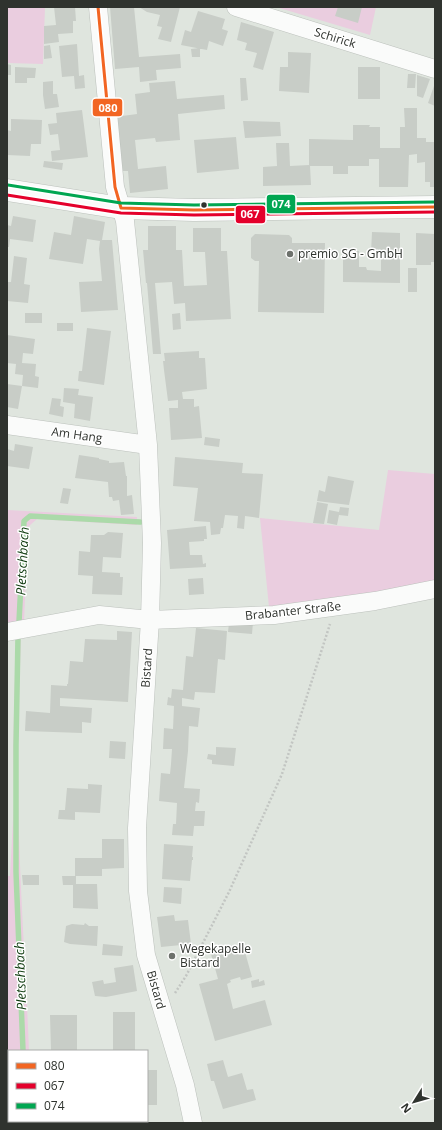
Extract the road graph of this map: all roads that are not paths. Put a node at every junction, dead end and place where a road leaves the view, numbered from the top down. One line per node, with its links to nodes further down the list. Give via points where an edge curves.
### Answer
1 (98, 7): 6 (street, via 114,187)
2 (236, 7): 3 (street, Schirick)
3 (435, 69)
4 (7, 190): 6 (main road)
5 (435, 207): 6 (main road, via 194,210)
6 (121, 208): 8 (street, Bistard, via 125,221)
7 (7, 425): 8 (street, Am Hang)
8 (148, 445): 10 (street, Bistard, via 152,543)
9 (435, 589): 10 (street, Brabanter Straße, via 375,601 274,615)
10 (150, 620): 11 (street, Brabanter Straße, via 99,614); 12 (street, Bistard, via 137,828 138,891 146,955)
11 (7, 632)
12 (194, 1123)

